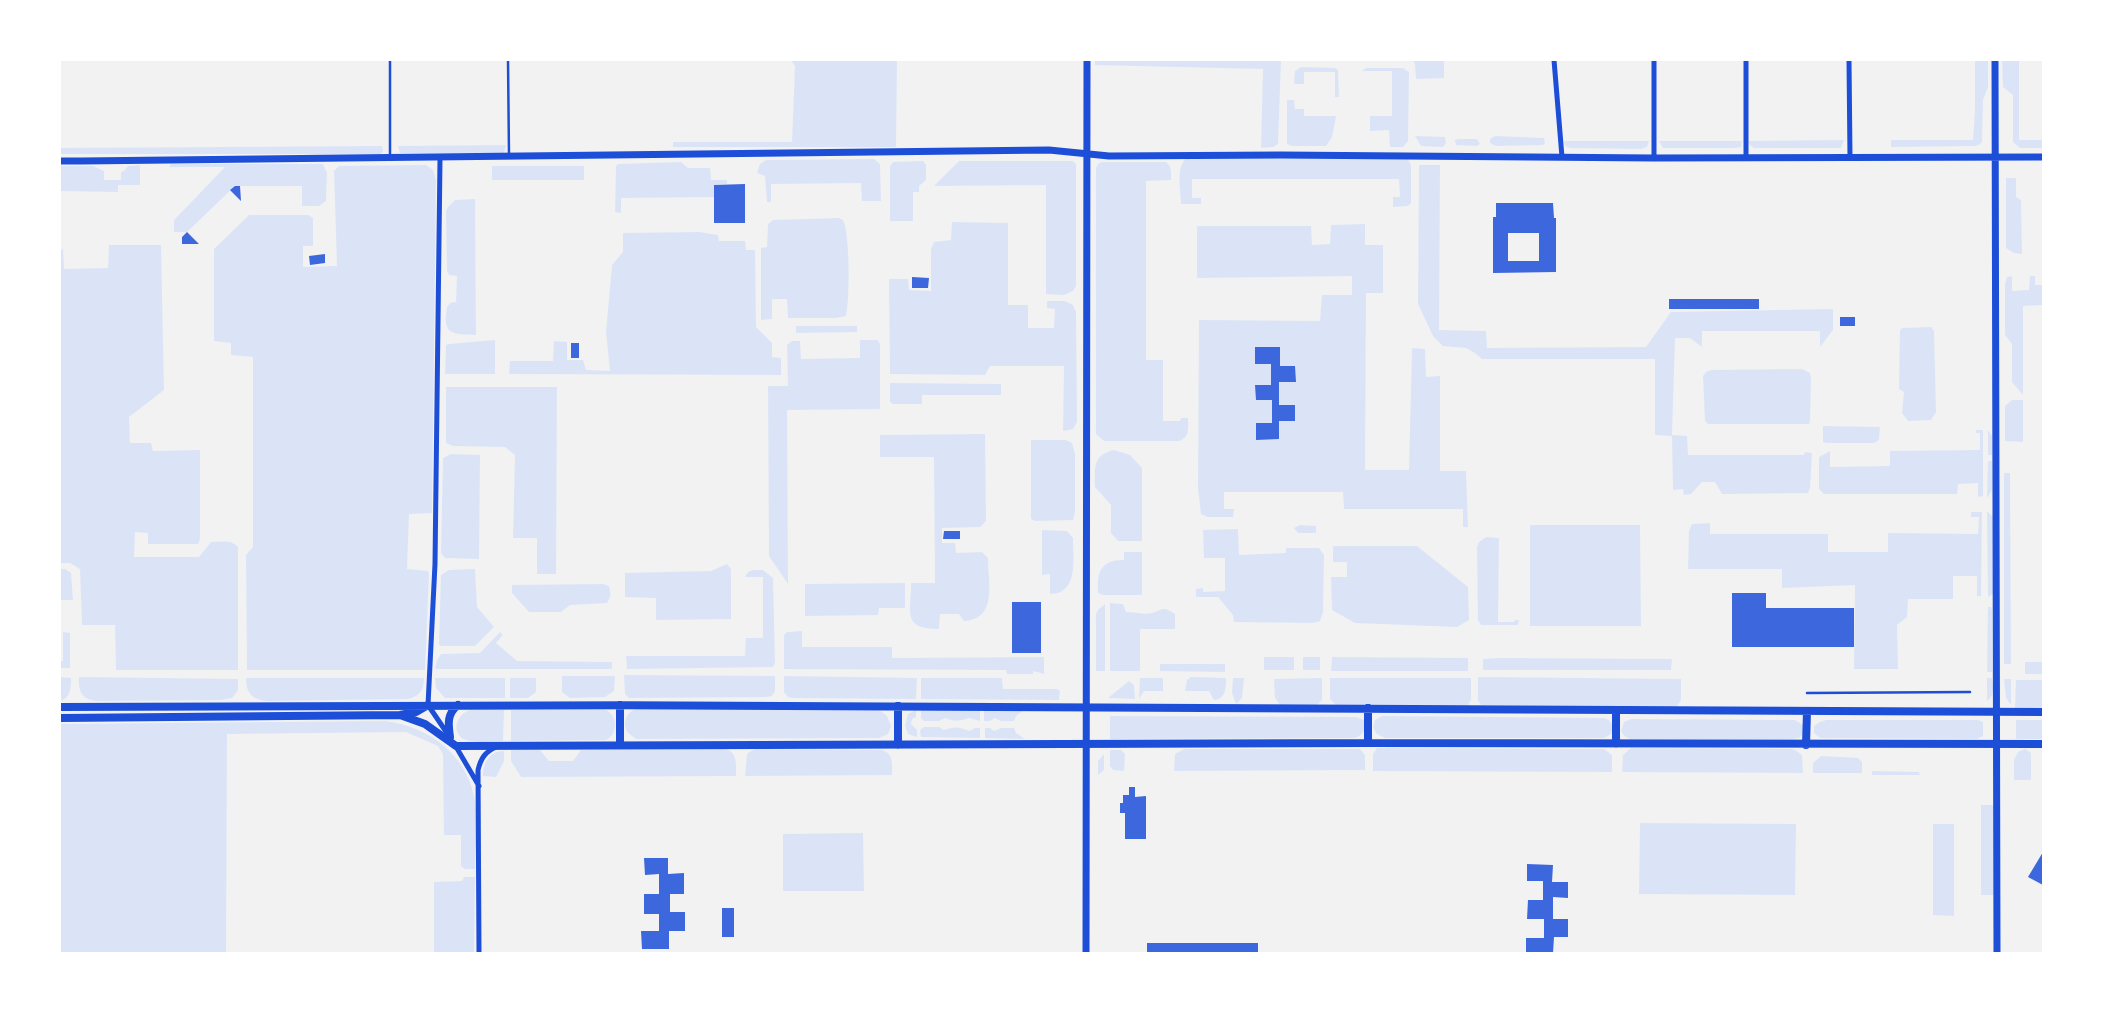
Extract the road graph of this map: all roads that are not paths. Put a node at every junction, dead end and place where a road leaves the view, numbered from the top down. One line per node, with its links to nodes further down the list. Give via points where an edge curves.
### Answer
1 (390, 60): 17 (lane)
2 (508, 60): 12 (lane)
3 (1087, 60): 9 (street)
4 (1554, 60): 10 (street)
5 (1654, 60): 13 (street)
6 (1746, 60): 14 (street)
7 (1849, 60): 15 (street)
8 (1995, 60): 16 (street)
9 (1086, 153): 10 (street, via 1109,156); 12 (street, via 1040,150 667,153); 29 (street)
10 (1562, 157): 13 (street)
11 (2043, 157): 16 (street)
12 (509, 158): 18 (street)
13 (1654, 158): 14 (street)
14 (1746, 158): 15 (street)
15 (1850, 158): 16 (street)
16 (1995, 158): 33 (street)
17 (390, 159): 18 (street); 19 (street)
18 (440, 159): 22 (street, via 435,555)
19 (60, 161)
20 (1970, 692): 21 (lane)
21 (1807, 693)
22 (428, 705): 23 (main road); 27 (main road); 35 (main road, via 416,712); 39 (street)
23 (458, 705): 24 (main road); 39 (main road, via 448,720)
24 (620, 705): 28 (main road); 43 (main road)
25 (60, 706): 26 (main road)
26 (75, 706): 27 (main road); 38 (main road)
27 (242, 706): 36 (main road)
28 (898, 706): 29 (main road); 44 (main road)
29 (1086, 706): 30 (main road); 45 (street)
30 (1368, 708): 31 (main road); 40 (main road)
31 (1616, 710): 32 (main road); 41 (main road)
32 (1807, 711): 33 (main road); 46 (main road)
33 (1996, 712): 34 (main road); 47 (street)
34 (2043, 712)
35 (400, 715): 36 (main road); 48 (main road, via 425,724)
36 (242, 716): 38 (main road)
37 (60, 718): 38 (main road)
38 (76, 718)
39 (450, 737): 48 (street)
40 (1368, 743): 41 (main road); 45 (main road)
41 (1616, 744): 46 (main road)
42 (2043, 744): 47 (main road)
43 (620, 745): 44 (main road); 49 (main road)
44 (898, 745): 45 (main road)
45 (1085, 745): 52 (street)
46 (1806, 745): 47 (main road)
47 (1996, 745): 53 (street)
48 (456, 746): 49 (main road); 50 (street)
49 (499, 746): 50 (street, via 486,752 480,760)
50 (479, 786): 51 (street)
51 (479, 953)
52 (1086, 953)
53 (1997, 953)

